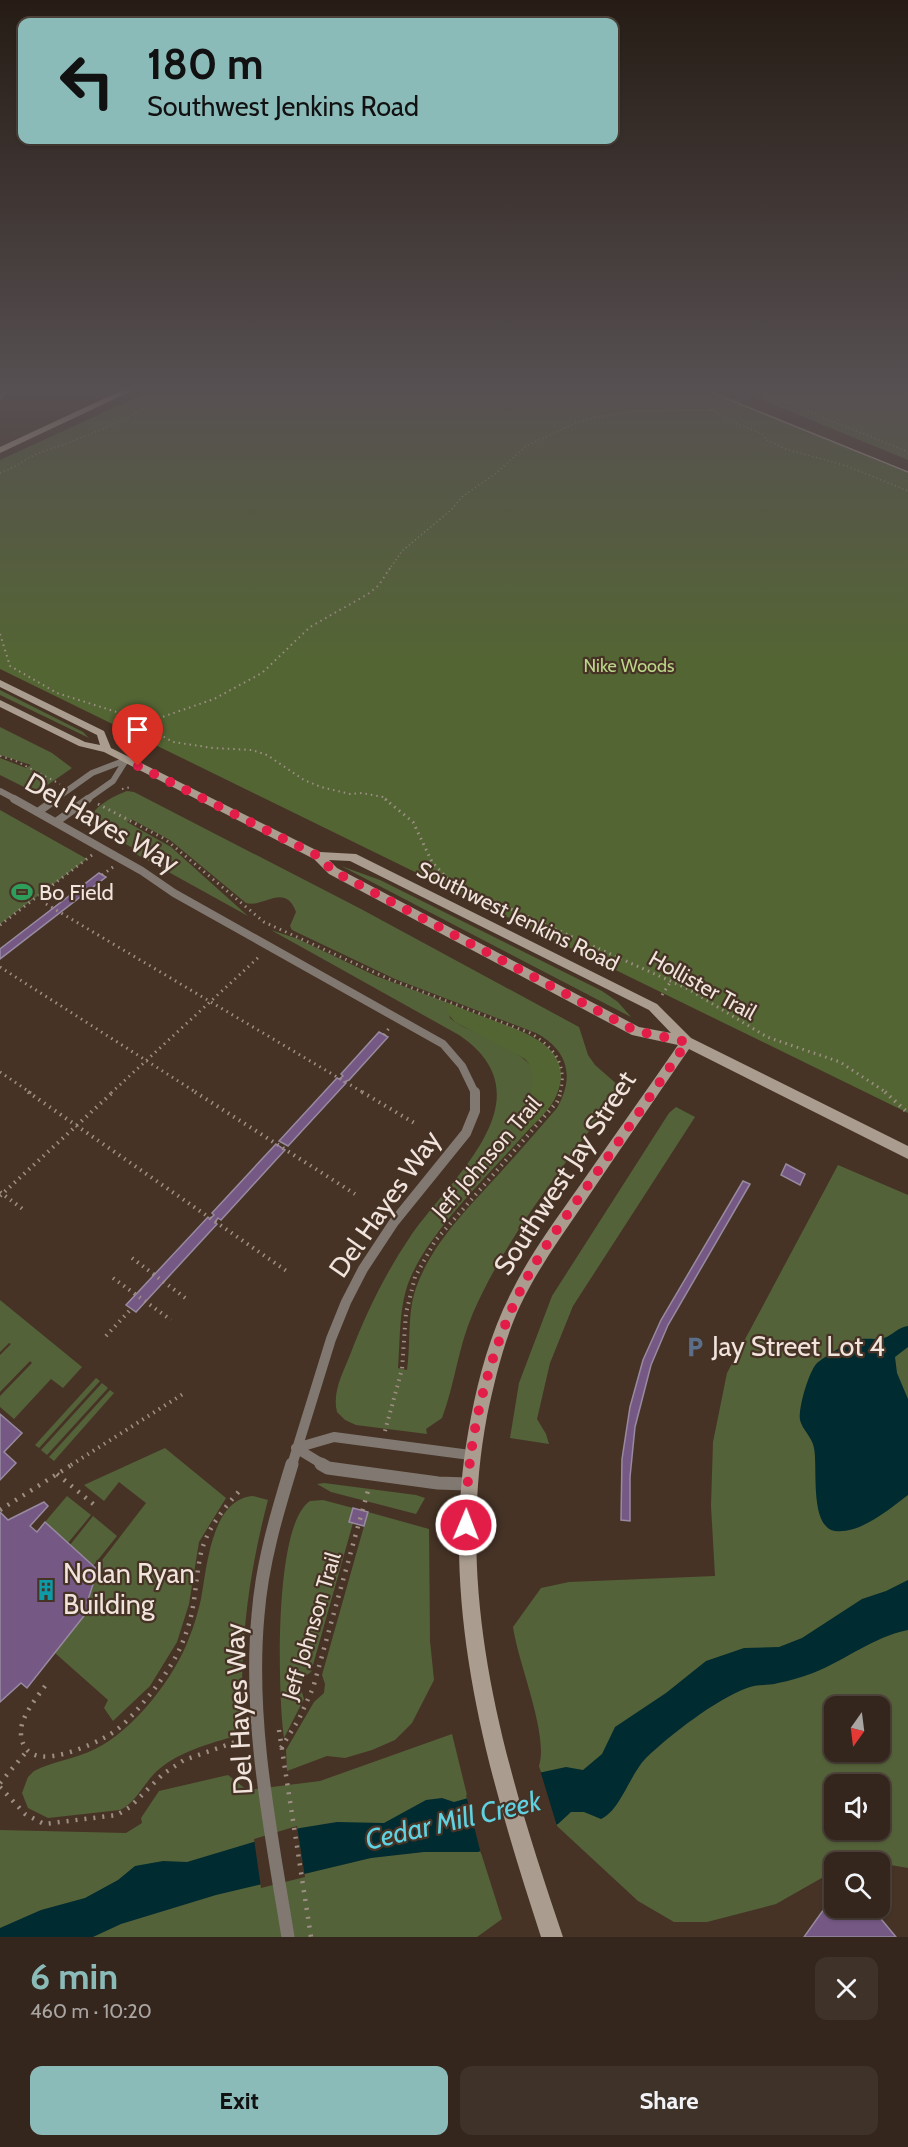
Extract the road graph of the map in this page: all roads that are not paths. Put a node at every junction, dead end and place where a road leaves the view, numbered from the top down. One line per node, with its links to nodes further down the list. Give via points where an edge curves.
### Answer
1 (0, 683): 3 (main road, Southwest Jenkins Road, via 101,733)
2 (0, 703): 3 (main road, Southwest Jenkins Road, via 82,744)
3 (107, 750): 4 (main road, Southwest Jenkins Road)
4 (126, 760): 6 (lane, via 92,773); 7 (lane, via 113,781); 8 (main road, Southwest Jenkins Road)
5 (0, 791): 6 (lane, Del Hayes Way)
6 (38, 812): 7 (lane, Del Hayes Way)
7 (56, 822): 11 (lane, Del Hayes Way, via 442,1044 464,1068 475,1095 475,1110 462,1139 388,1232 345,1303)
8 (318, 856): 9 (main road, Southwest Jenkins Road, via 333,871 636,1031); 9 (main road, Southwest Jenkins Road, via 352,857 653,1007)
9 (687, 1042): 10 (main road, Southwest Jenkins Road); 12 (main road, Southwest Jay Street, via 556,1231 514,1302 493,1358)
10 (908, 1153)
11 (296, 1448): 12 (lane, via 334,1437); 13 (lane, via 328,1468); 14 (lane, Del Hayes Way, via 270,1542 259,1602 257,1685 263,1777)
12 (470, 1455): 13 (main road, Southwest Jay Street)
13 (467, 1484): 15 (main road, Southwest Jay Street, via 466,1568 485,1714 519,1841)
14 (288, 1937)
15 (552, 1937)

